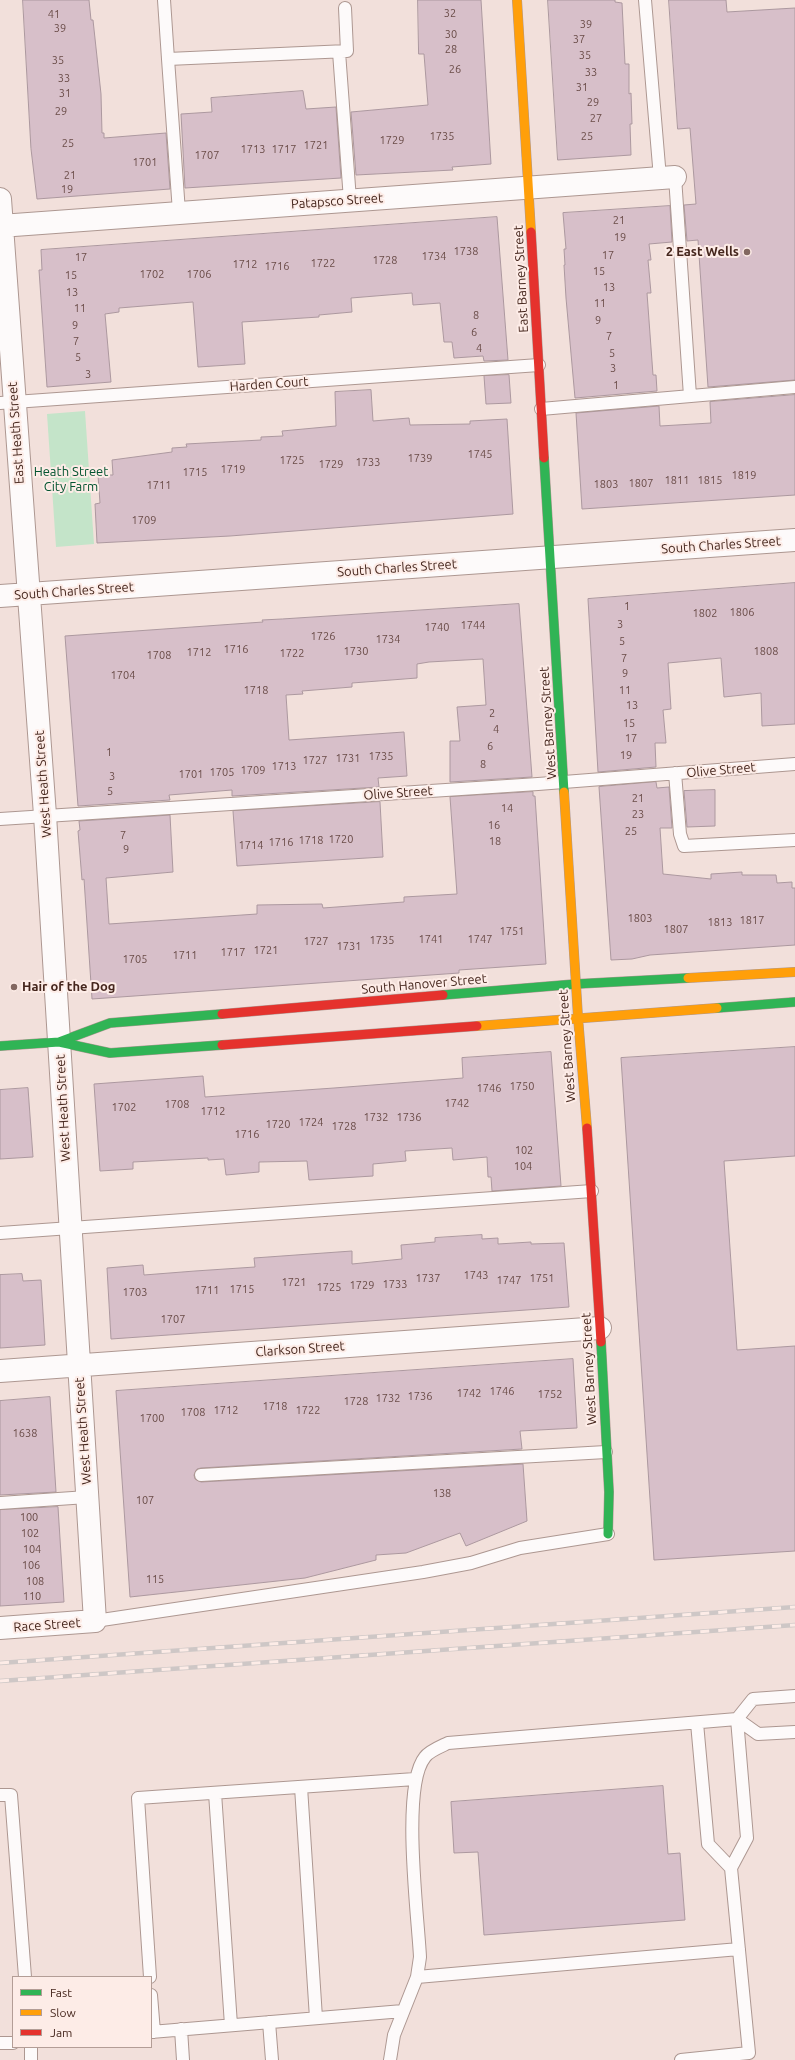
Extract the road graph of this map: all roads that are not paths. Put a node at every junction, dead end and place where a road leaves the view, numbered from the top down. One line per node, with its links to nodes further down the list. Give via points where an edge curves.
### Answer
1 (164, 0): 6 (lane)
2 (517, 0): 8 (street, East Barney Street)
3 (645, 0): 7 (lane)
4 (345, 8): 5 (lane, via 347,51)
5 (339, 52): 6 (lane); 10 (lane)
6 (168, 59): 11 (lane)
7 (668, 178): 8 (street, Patapsco Street); 15 (lane)
8 (528, 188): 10 (street, Patapsco Street); 13 (street, East Barney Street)
9 (0, 200): 12 (street, East Heath Street)
10 (350, 200): 11 (street, Patapsco Street)
11 (179, 212): 12 (street, Patapsco Street)
12 (1, 226): 16 (street, East Heath Street)
13 (539, 364): 16 (lane, Harden Court); 17 (street, East Barney Street)
14 (795, 387): 15 (lane)
15 (690, 396): 17 (lane)
16 (7, 402): 20 (street, East Heath Street)
17 (541, 409): 19 (street, East Barney Street)
18 (795, 540): 19 (street, South Charles Street)
19 (550, 557): 20 (street, South Charles Street); 24 (street, West Barney Street)
20 (28, 594): 21 (street, South Charles Street); 25 (street, West Heath Street)
21 (0, 596)
22 (795, 764): 23 (lane, Olive Street)
23 (675, 773): 24 (lane, Olive Street); 27 (lane, via 680,834 684,846)
24 (565, 782): 25 (lane, Olive Street); 29 (street, West Barney Street)
25 (46, 815): 26 (lane, Olive Street); 32 (street, West Heath Street)
26 (0, 819)
27 (795, 840)
28 (795, 972): 29 (street, South Hanover Street)
29 (576, 984): 31 (street, West Barney Street); 32 (street, South Hanover Street, via 110,1023)
30 (795, 1002): 31 (street, South Hanover Street)
31 (578, 1017): 32 (street, South Hanover Street, via 110,1053); 34 (street, West Barney Street)
32 (59, 1042): 33 (street, South Hanover Street); 35 (street, West Heath Street)
33 (0, 1046)
34 (592, 1191): 35 (lane); 37 (street, West Barney Street)
35 (70, 1228): 36 (lane); 38 (street, West Heath Street)
36 (0, 1233)
37 (600, 1328): 38 (street, Clarkson Street); 40 (street, West Barney Street)
38 (78, 1365): 39 (street, Clarkson Street); 42 (street, West Heath Street)
39 (0, 1371)
40 (606, 1452): 41 (lane); 44 (street, West Barney Street)
41 (202, 1475)
42 (87, 1497): 43 (lane); 45 (street, West Heath Street)
43 (0, 1503)
44 (608, 1534): 45 (lane, via 520,1548 471,1563 423,1572)
45 (95, 1621): 46 (street, Race Street)
46 (0, 1628)
47 (795, 1696): 48 (lane, via 753,1699)
48 (737, 1720): 49 (lane); 50 (lane, via 758,1734); 55 (lane, via 747,1838)
49 (698, 1723): 51 (lane, via 448,1742 425,1756); 55 (lane, via 708,1844)
50 (795, 1732)
51 (415, 1779): 52 (lane); 59 (lane, via 412,1816 420,1957)
52 (301, 1787): 53 (lane); 61 (lane)
53 (215, 1793): 58 (lane, via 138,1798); 63 (lane)
54 (0, 1795): 57 (lane, via 11,1795)
55 (731, 1868): 56 (lane)
56 (739, 1949): 59 (lane); 73 (lane, via 749,2053)
57 (25, 1976)
58 (150, 1976)
59 (417, 1977): 60 (lane)
60 (403, 2011): 61 (lane); 72 (lane, via 394,2035)
61 (316, 2018): 62 (lane)
62 (269, 2022): 63 (lane); 71 (lane)
63 (231, 2025): 64 (lane)
64 (181, 2029): 65 (lane); 70 (lane)
65 (152, 2032)
66 (0, 2043): 67 (lane)
67 (12, 2043)
68 (31, 2048): 69 (lane)
69 (32, 2060)
70 (183, 2060)
71 (272, 2060)
72 (390, 2060)
73 (681, 2060)

